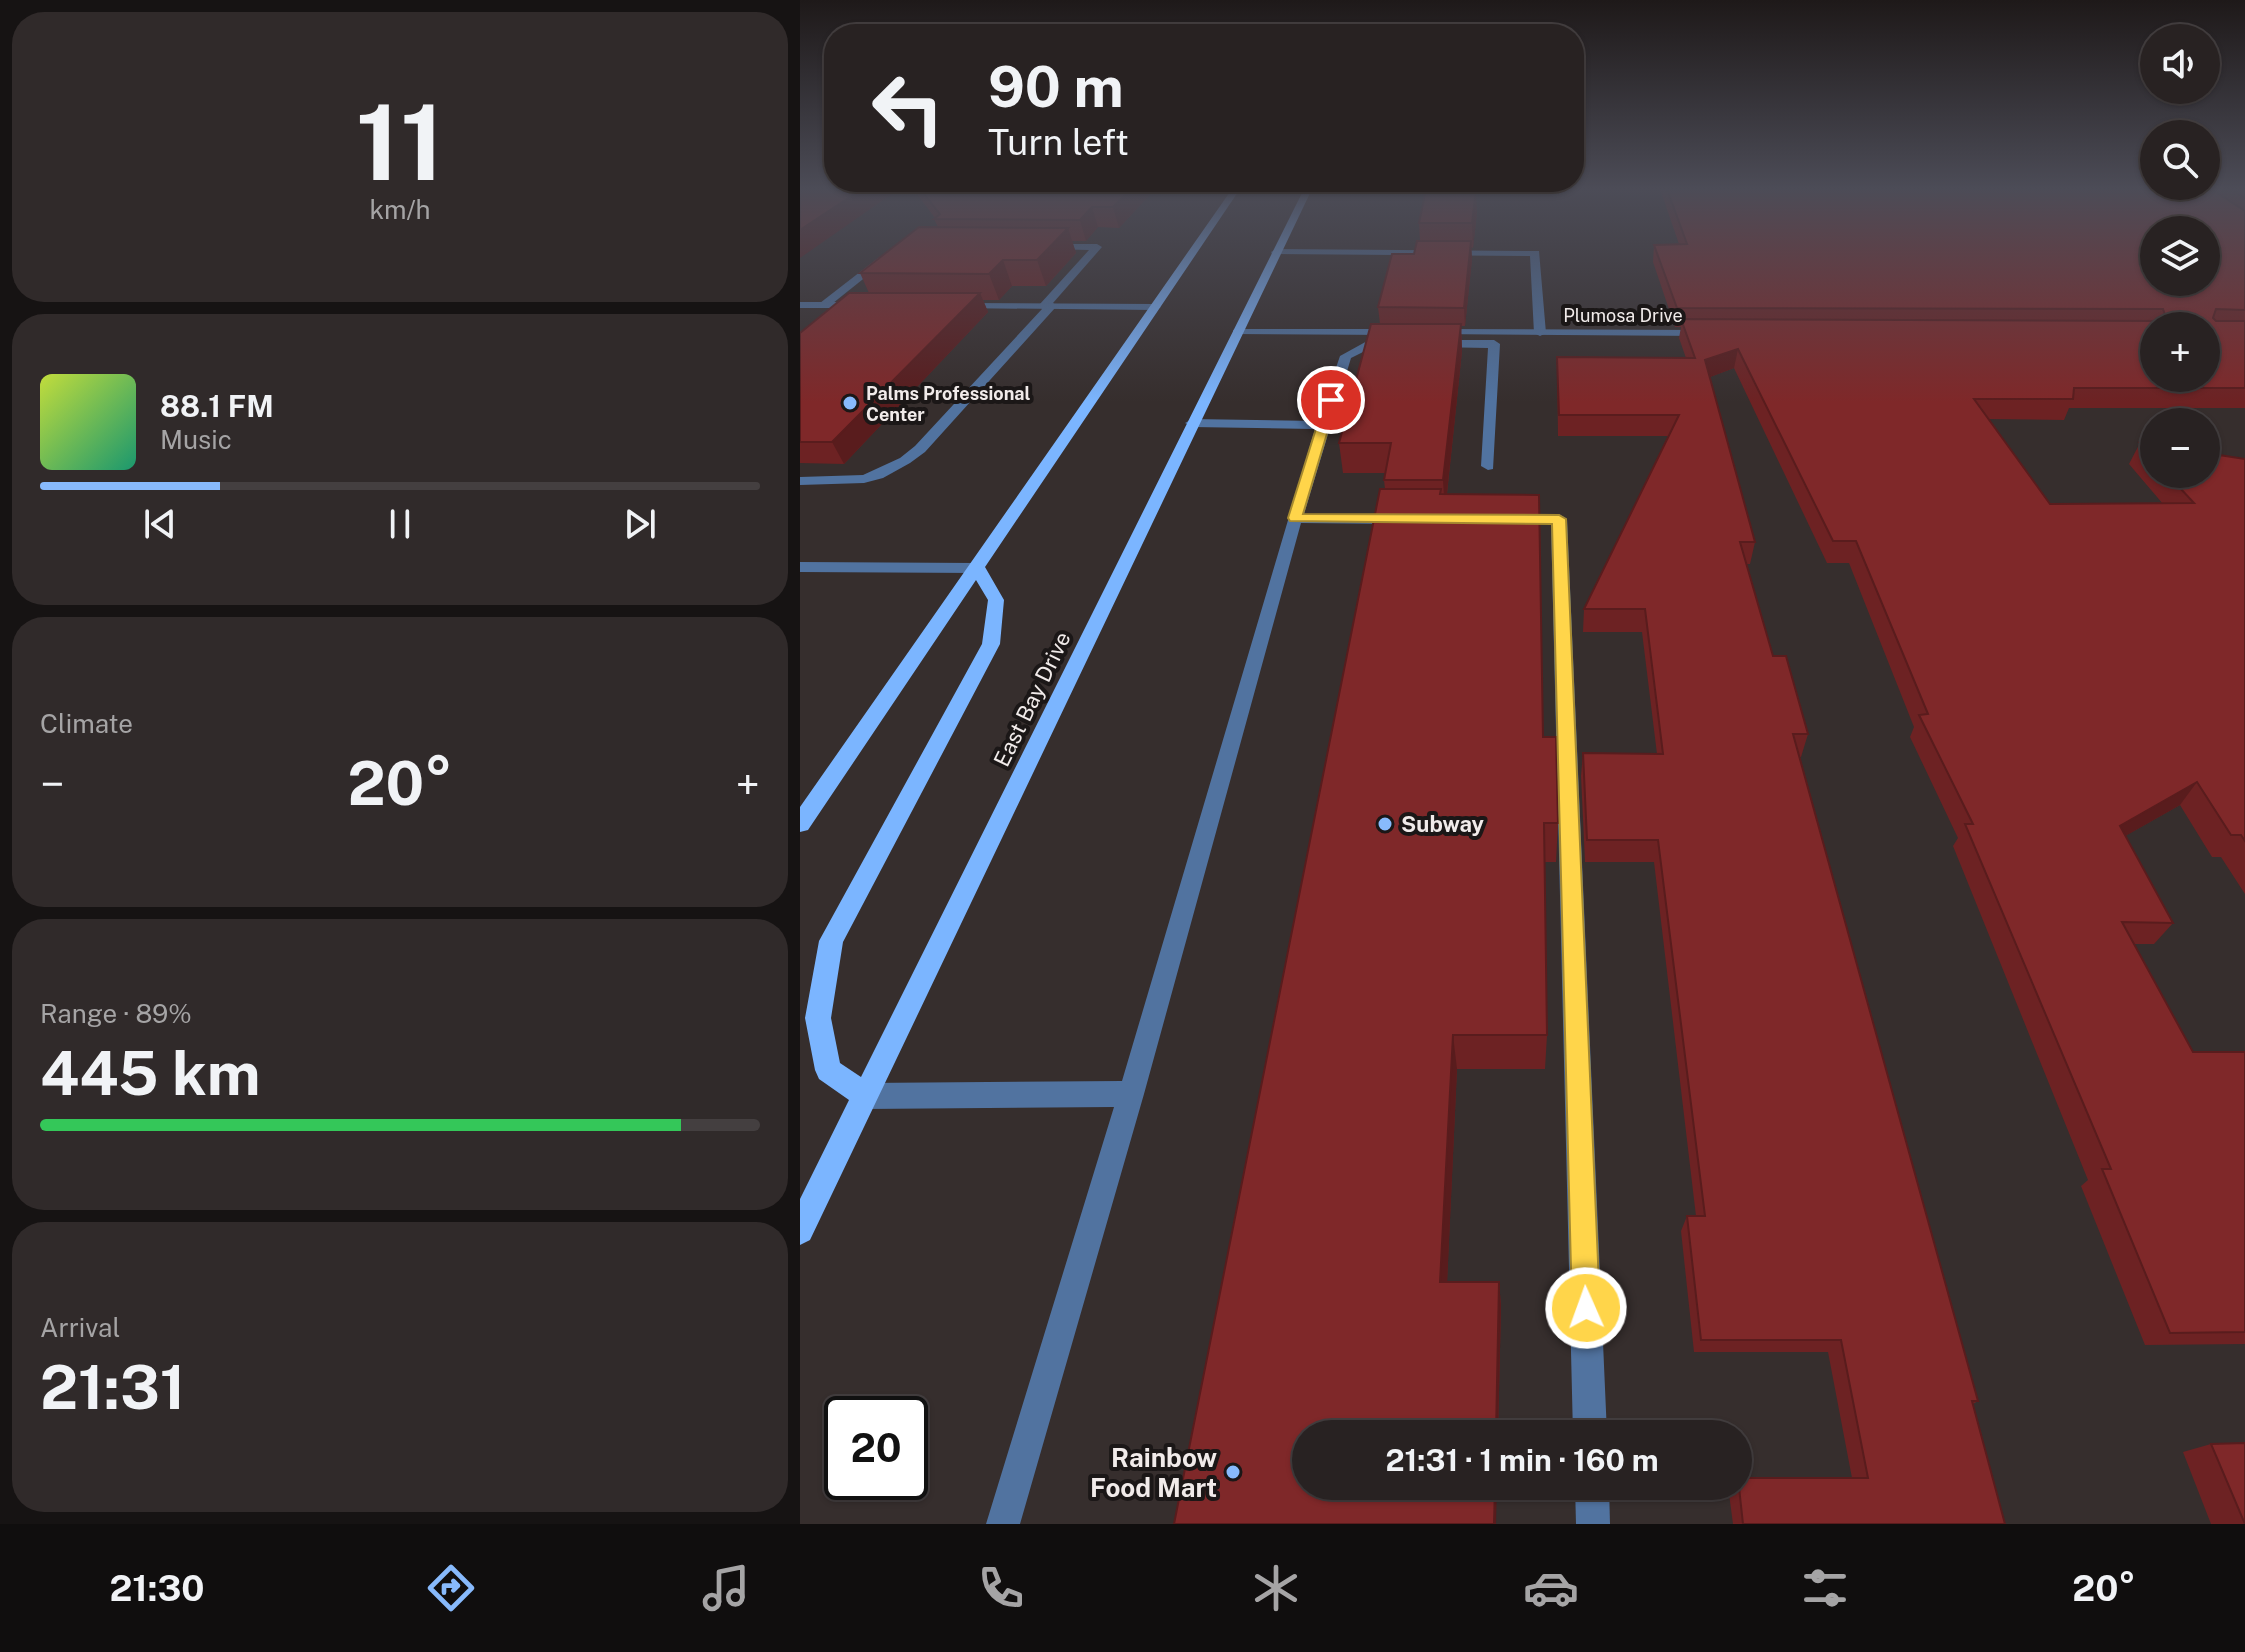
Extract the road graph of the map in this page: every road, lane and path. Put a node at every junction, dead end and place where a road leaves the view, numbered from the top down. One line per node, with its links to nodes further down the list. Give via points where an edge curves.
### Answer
1 (883, 260): 11 (street)
2 (1086, 260): 9 (street)
3 (1187, 260): 10 (main road)
4 (1272, 260): 12 (main road, East Bay Drive)
5 (1535, 260): 13 (street)
6 (800, 305): 11 (street)
7 (872, 305): 11 (street)
8 (950, 306): 9 (street)
9 (1047, 306): 10 (street); 19 (street, via 898,469 867,479)
10 (1155, 307): 24 (main road)
11 (827, 310)
12 (1237, 332): 15 (street, Plumosa Drive); 16 (main road, East Bay Drive)
13 (1540, 333): 14 (street, Plumosa Drive); 15 (street, Plumosa Drive)
14 (1713, 333)
15 (1425, 338): 17 (street, via 1369,344 1346,356); 18 (street, via 1494,344)
16 (1192, 423): 17 (street); 27 (main road, East Bay Drive)
17 (1323, 425): 20 (street)
18 (1488, 466)
19 (800, 481)
20 (1295, 518): 21 (street); 26 (street)
21 (1419, 519)
22 (1497, 519): 29 (street, via 1559,519)
23 (800, 567): 24 (street)
24 (977, 568): 25 (main road); 27 (main road, via 996,600 991,644 831,941 818,1018 828,1070)
25 (800, 824)
26 (1131, 1094): 27 (street); 31 (street)
27 (865, 1096): 28 (main road, East Bay Drive)
28 (800, 1230)
29 (1590, 1420)
30 (1592, 1500): 32 (street)
31 (1003, 1524)
32 (1593, 1524)

